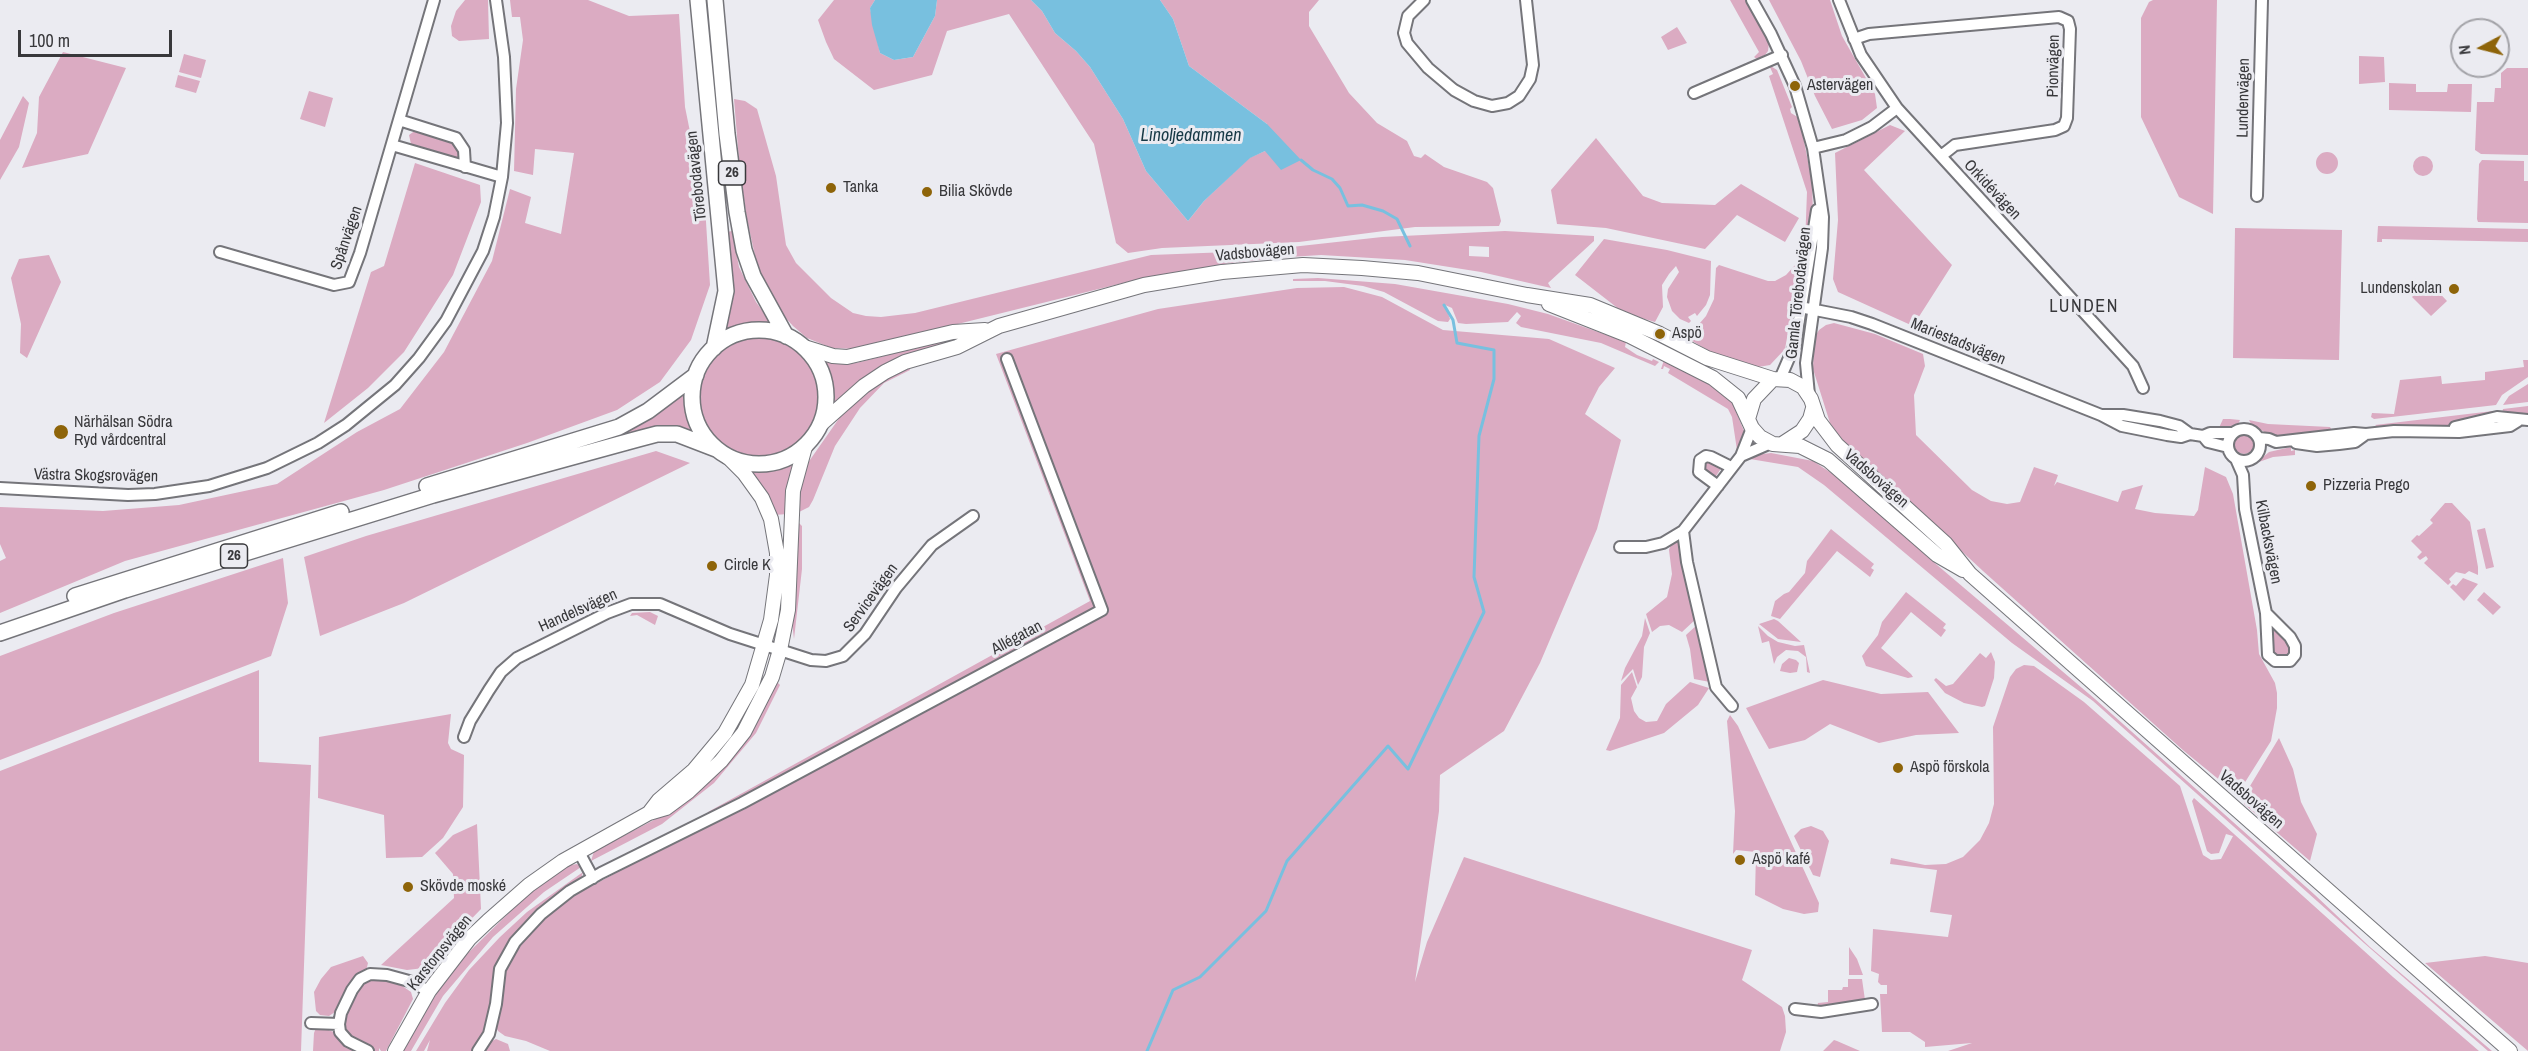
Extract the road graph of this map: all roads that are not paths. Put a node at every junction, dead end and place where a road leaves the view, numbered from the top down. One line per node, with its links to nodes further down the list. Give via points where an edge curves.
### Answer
1 (435, 0): 14 (street, Spånvägen)
2 (496, 0): 19 (street, Västra Skogsrovägen, via 506,90)
3 (698, 0): 29 (highway, Törebodavägen / 26, via 726,291)
4 (715, 0): 27 (highway, Törebodavägen / 26, via 727,134 744,250 753,276)
5 (1424, 0): 6 (street, via 1408,16 1404,33 1407,43 1454,90 1492,106 1520,96 1530,79 1533,65)
6 (1526, 0)
7 (1752, 0): 11 (street, Gamla Törebodavägen)
8 (1839, 0): 10 (street, Orkidévägen)
9 (2262, 0): 21 (street, Lundenvägen)
10 (1854, 39): 13 (street, Orkidévägen); 17 (street, Pionvägen, via 1869,34 2059,17 2068,21 2064,126 1955,145)
11 (1782, 55): 12 (street); 16 (street, Gamla Törebodavägen)
12 (1694, 93)
13 (1897, 108): 16 (street, via 1872,127); 17 (street, Orkidévägen)
14 (399, 120): 15 (street, Spånvägen); 18 (street, via 456,138 464,150)
15 (392, 146): 18 (street); 22 (street, Spånvägen, via 349,282 334,285)
16 (1813, 148): 20 (street, Gamla Törebodavägen)
17 (1941, 156): 33 (street, Orkidévägen, via 2133,366)
18 (465, 167): 19 (street)
19 (502, 177): 52 (street, Västra Skogsrovägen, via 483,251 446,321 395,385 318,443 267,468 185,490 128,495)
20 (1820, 195): 24 (street, Gamla Törebodavägen); 25 (street, Gamla Törebodavägen, via 1822,248)
21 (2256, 196)
22 (220, 252)
23 (1527, 295): 26 (main road, Vadsbovägen, via 1418,273 1303,265 1222,272 1144,285); 32 (main road, Vadsbovägen, via 1590,305 1707,358); 36 (main road, Vadsbovägen, via 1630,336 1713,378 1738,398)
24 (1800, 307): 25 (street, Mariestadsvägen); 32 (street, Gamla Törebodavägen, via 1795,344)
25 (1813, 309): 34 (street, Gamla Törebodavägen, via 1806,363); 39 (street, Mariestadsvägen, via 1872,324 2101,415 2160,421)
26 (990, 329): 28 (main road, Vadsbovägen, via 953,332 847,357); 37 (main road, Vadsbovägen, via 957,347 885,372)
27 (786, 336): 28 (highway, 26); 29 (highway, 26, via 748,331)
28 (804, 347): 37 (highway, 26, via 825,384)
29 (714, 348): 31 (highway, 26)
30 (1007, 359): 66 (street, Allégatan, via 1102,610)
31 (696, 375): 45 (highway, 26, via 692,398 696,420); 58 (highway, 26, via 619,427 153,570)
32 (1776, 379): 34 (main road, via 1794,382); 36 (main road, via 1757,395)
33 (2143, 388)
34 (1811, 401): 42 (main road, via 1810,419 1802,430); 56 (main road, Vadsbovägen, via 1818,420 1837,445 1946,544)
35 (2523, 421): 41 (street, via 2459,432 2366,434 2335,445)
36 (1750, 424): 42 (main road, via 1760,437); 46 (street)
37 (820, 425): 43 (highway, 26)
38 (2233, 433): 39 (street, Mariestadsvägen); 40 (street, via 2247,429); 44 (street)
39 (2203, 436): 44 (street, Mariestadsvägen, via 2208,442)
40 (2259, 438): 41 (street); 47 (street)
41 (2281, 442): 47 (street)
42 (1776, 444): 46 (street); 56 (main road, Vadsbovägen, via 1800,446 1828,460 1937,555)
43 (805, 447): 45 (highway, 26, via 768,464 748,464); 61 (main road, Karstorpsvägen, via 793,491 788,610)
44 (2228, 447): 48 (street)
45 (722, 453): 59 (highway, 26, via 677,434 657,434 433,495 125,590); 60 (main road, Karstorpsvägen, via 744,473 762,498 775,537 776,597)
46 (1741, 456): 49 (street)
47 (2255, 456): 48 (street); 50 (street)
48 (2236, 459): 50 (street)
49 (1731, 467): 51 (street); 51 (street, via 1711,457 1700,460 1699,472)
50 (2243, 475): 57 (street, Kilbacksvägen, via 2245,509)
51 (1718, 486): 54 (street)
52 (0, 488)
53 (973, 516): 61 (street, Servicevägen, via 932,545 865,634 843,656 818,661)
54 (1683, 531): 55 (street, via 1646,548); 62 (street, via 1716,687)
55 (1620, 548)
56 (1970, 574): 75 (main road, Vadsbovägen)
57 (2266, 613)
58 (0, 622)
59 (0, 633)
60 (765, 645): 61 (street, Handelsvägen); 63 (street, Handelsvägen, via 660,604 631,604 517,658 501,672); 64 (main road, Karstorpsvägen, via 752,685 724,733 694,770)
61 (780, 650): 64 (main road, Karstorpsvägen, via 758,706 721,761 666,808)
62 (1732, 706)
63 (464, 737)
64 (649, 813): 65 (main road, Karstorpsvägen)
65 (579, 852): 66 (street); 67 (main road, Karstorpsvägen, via 529,885 488,921)
66 (593, 878): 74 (street, via 541,914 515,942 500,969 489,1034)
67 (429, 991): 71 (street, via 396,976 365,976 352,990); 73 (main road, Karstorpsvägen)
68 (1872, 1004): 69 (street, via 1821,1012)
69 (1795, 1010)
70 (311, 1023): 71 (street)
71 (339, 1024): 72 (street, via 348,1041)
72 (368, 1051)
73 (395, 1051)
74 (478, 1051)
75 (2510, 1051)

